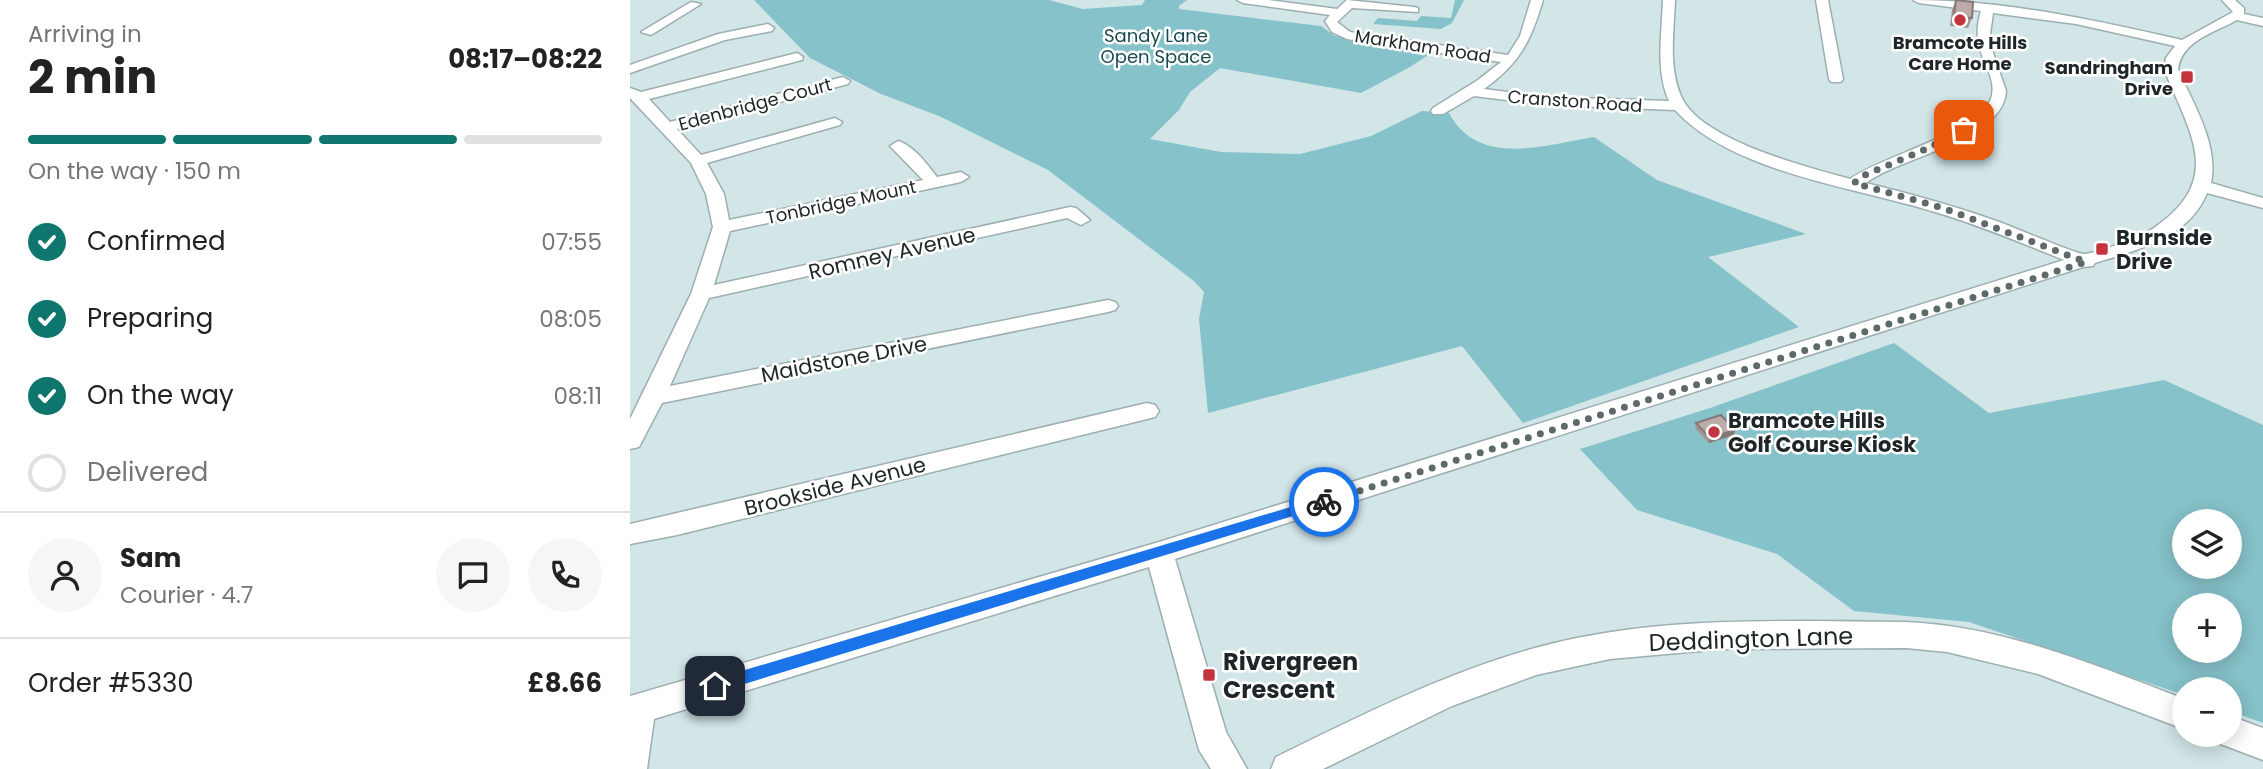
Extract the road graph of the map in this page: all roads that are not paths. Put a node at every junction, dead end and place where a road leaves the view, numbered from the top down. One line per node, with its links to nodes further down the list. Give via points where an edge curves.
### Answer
1 (1243, 0): 11 (street)
2 (1537, 0): 17 (street, via 1528,31)
3 (1669, 0): 23 (street, via 1669,73)
4 (1822, 0): 19 (street)
5 (1919, 0): 9 (street)
6 (1352, 2): 10 (street); 11 (street, Markham Road)
7 (695, 4): 13 (street, via 652,29)
8 (2232, 8): 12 (street); 15 (street)
9 (1988, 9): 15 (street, via 2088,22); 31 (street, via 1983,42 1998,85 1994,107 1964,130)
10 (1413, 10)
11 (1338, 13): 17 (street, Markham Road, via 1332,25 1348,35)
12 (2263, 22)
13 (630, 27)
14 (768, 28): 18 (street, via 722,37)
15 (2184, 44): 32 (street, via 2174,54 2171,69 2205,149)
16 (797, 57): 22 (street)
17 (1510, 60): 21 (street)
18 (630, 69)
19 (1836, 79)
20 (843, 81): 26 (street, Edenbridge Court)
21 (1471, 91): 23 (street, Cranston Road, via 1546,101); 24 (street)
22 (635, 94): 26 (street)
23 (1679, 106): 31 (street, via 1708,131 1748,150)
24 (1438, 111)
25 (836, 122): 28 (street)
26 (667, 127): 28 (street)
27 (884, 157): 30 (street, via 901,148)
28 (698, 161): 35 (street, via 715,194)
29 (961, 177): 30 (street, Tonbridge Mount)
30 (933, 183): 35 (street, Tonbridge Mount)
31 (1854, 183): 36 (street, via 1943,208)
32 (2202, 186): 33 (street); 36 (street, via 2190,208 2163,233)
33 (2263, 203)
34 (1081, 220): 37 (street, Romney Avenue, via 1070,212)
35 (722, 227): 37 (street)
36 (2086, 262): 43 (street)
37 (701, 294): 39 (street)
38 (1108, 306): 39 (street, Maidstone Drive, via 1036,314)
39 (654, 397): 41 (street)
40 (1147, 411): 42 (street, Brookside Avenue, via 1038,426)
41 (630, 441)
42 (630, 534)
43 (1159, 554): 44 (street); 49 (street, via 1211,739)
44 (634, 710): 48 (street)
45 (2172, 710): 50 (street, Deddington Lane, via 2019,655 1945,638 1688,637 1534,662 1440,697)
46 (2242, 736): 47 (street)
47 (2263, 744)
48 (630, 769)
49 (1230, 769)
50 (1288, 769)

